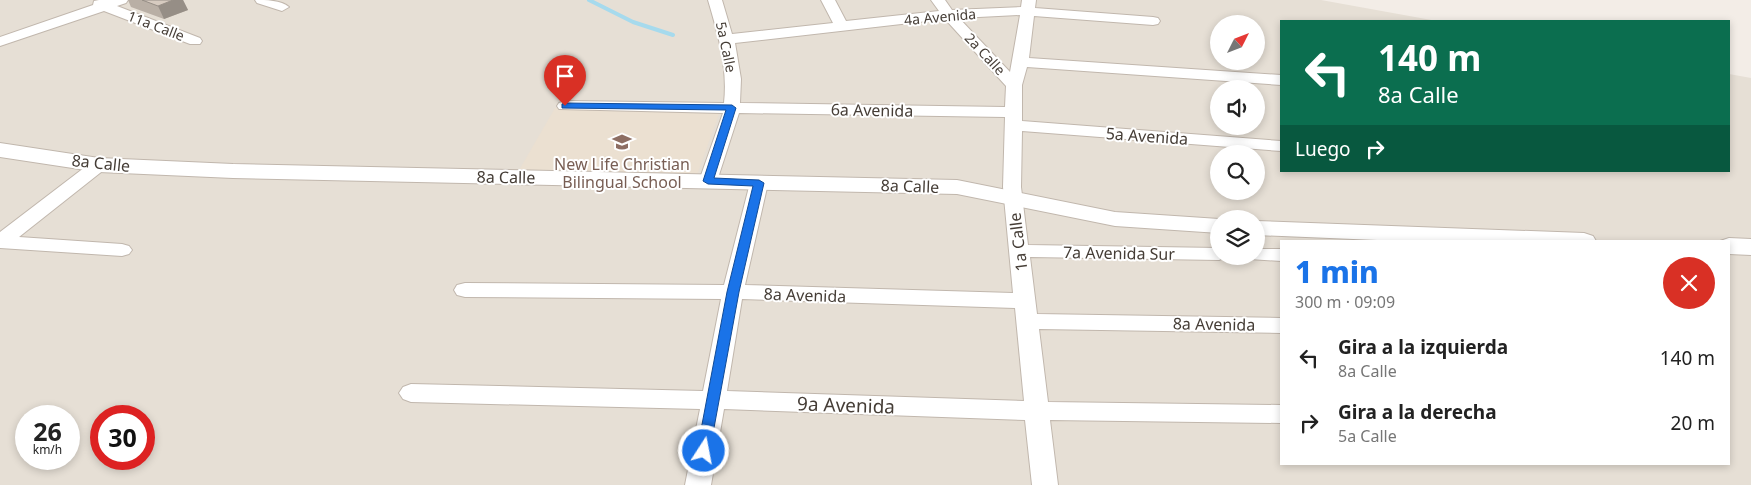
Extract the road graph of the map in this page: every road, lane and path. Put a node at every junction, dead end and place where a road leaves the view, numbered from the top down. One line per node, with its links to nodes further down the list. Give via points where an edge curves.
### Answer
1 (88, 0): 8 (street, 11a Calle)
2 (121, 0): 8 (street)
3 (262, 0): 9 (street)
4 (714, 0): 13 (street, 5a Calle)
5 (828, 0): 12 (street)
6 (938, 0): 10 (street, 2a Calle)
7 (1028, 5): 10 (street, 4a Avenida); 11 (street, 4a Avenida); 16 (street, 1a Calle)
8 (104, 6): 14 (street, 11a Calle); 15 (street)
9 (282, 7)
10 (948, 14): 12 (street, 4a Avenida); 18 (street, 2a Calle)
11 (1153, 21)
12 (842, 27): 13 (street, 4a Avenida)
13 (727, 39): 20 (street, 5a Calle, via 733,69)
14 (195, 41)
15 (0, 42)
16 (1021, 62): 17 (street); 18 (street, 1a Calle)
17 (1280, 80)
18 (1014, 85): 21 (street, 1a Calle)
19 (565, 106): 20 (street)
20 (732, 108): 21 (street, 6a Avenida); 25 (street, 5a Calle)
21 (1012, 119): 22 (street, 5a Avenida); 27 (street, 1a Calle)
22 (1280, 146)
23 (0, 150): 24 (street, 8a Calle)
24 (99, 165): 25 (street, 8a Calle); 31 (street)
25 (708, 181): 26 (street, 8a Calle)
26 (759, 183): 27 (street, 8a Calle, via 957,187); 40 (street)
27 (1013, 198): 28 (street, 8a Calle, via 1115,219); 35 (street, 1a Calle)
28 (1210, 225)
29 (1265, 228): 30 (street)
30 (1559, 240)
31 (0, 242): 34 (street)
32 (1730, 246): 33 (street)
33 (1751, 247)
34 (122, 250)
35 (1019, 251): 36 (street, 7a Avenida Sur); 41 (street, 1a Calle)
36 (1210, 254)
37 (1265, 255): 38 (street)
38 (1280, 255)
39 (465, 290): 40 (street, 8a Avenida)
40 (733, 292): 41 (street, 8a Avenida); 44 (street)
41 (1026, 311): 42 (street, 8a Avenida); 45 (street, 1a Calle)
42 (1280, 326)
43 (411, 393): 44 (street, 9a Avenida)
44 (714, 400): 45 (street, 9a Avenida); 47 (street)
45 (1036, 411): 46 (street, 9a Avenida); 48 (street, 1a Calle)
46 (1280, 414)
47 (698, 485)
48 (1046, 485)

